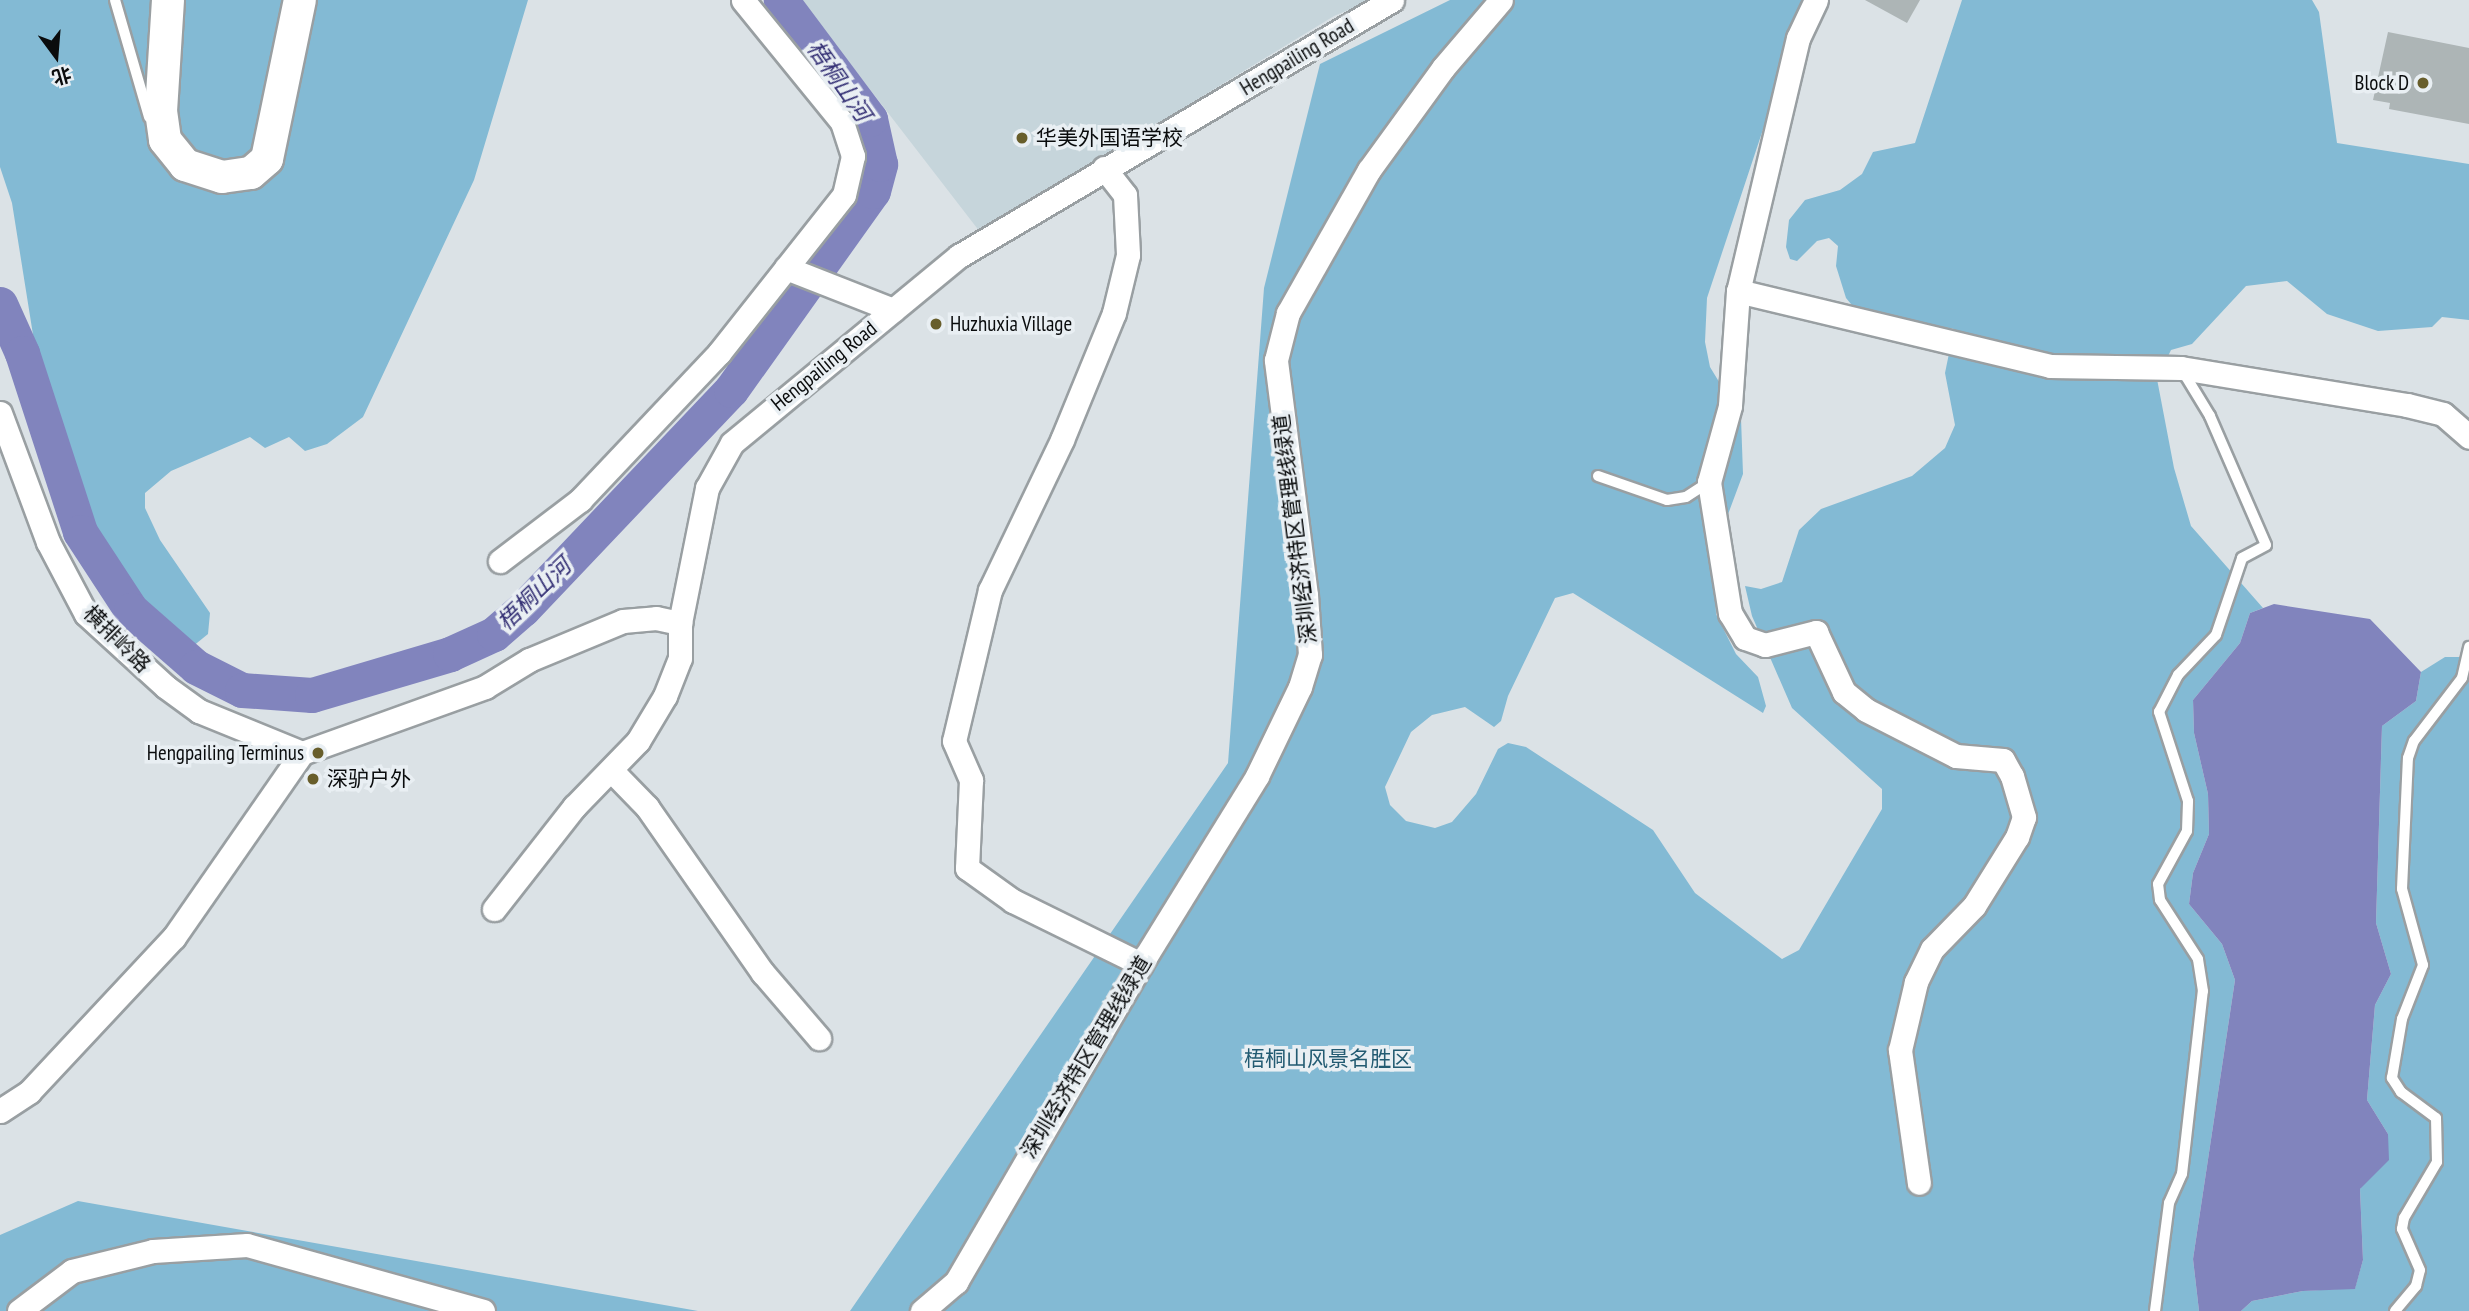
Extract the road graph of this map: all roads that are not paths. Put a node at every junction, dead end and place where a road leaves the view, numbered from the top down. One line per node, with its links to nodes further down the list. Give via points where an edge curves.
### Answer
1 (115, 0): 8 (lane, via 155,138)
2 (168, 0): 8 (street, via 162,128 172,151)
3 (300, 0): 8 (street, via 267,159 240,176 207,174)
4 (743, 0): 10 (street, via 842,122 853,156 844,195)
5 (1392, 0): 9 (street, Hengpailing Road)
6 (1501, 0): 25 (street, 深圳经济特区管理线绿道, via 1443,68 1369,170 1288,313 1276,360 1310,655 1300,687 1257,776)
7 (1816, 0): 11 (street, via 1798,38)
8 (185, 165)
9 (1104, 168): 12 (street, Hengpailing Road, via 959,256); 25 (street, via 1125,195 1128,255 1114,313 1062,440 990,590 954,741 971,780 967,868 1013,901)
10 (786, 268): 12 (street); 18 (street, via 719,353 580,500)
11 (1738, 291): 13 (street, via 2050,366); 17 (street, via 1730,406)
12 (893, 310): 19 (street, Hengpailing Road, via 733,443 716,466 696,533)
13 (2181, 368): 15 (street, via 2407,404 2444,414); 32 (lane, via 2210,416 2266,545 2242,558 2216,635 2178,675 2159,712 2188,801 2187,831 2158,884 2160,900 2199,959 2203,991 2182,1174 2169,1203)
14 (0, 413): 22 (street, 横排岭路, via 48,542 86,614 199,711)
15 (2469, 437)
16 (1598, 476): 17 (lane, via 1667,500 1686,497)
17 (1709, 482): 28 (street, via 1730,613 1745,638 1765,645 1816,632 1844,692 1866,709 1956,756 2003,760 2012,776 2024,817 2017,837 1974,905 1932,949 1916,982 1900,1050)
18 (500, 561)
19 (680, 624): 22 (street, via 656,618 622,621 529,660 485,687); 23 (street, Hengpailing Road, via 680,657 665,696 638,741)
20 (2469, 647): 21 (lane)
21 (2469, 662): 33 (lane, via 2408,758 2402,889 2423,965 2402,1019 2392,1078 2401,1092 2436,1118 2437,1162 2404,1218 2402,1230 2420,1270 2416,1286)
22 (302, 752): 27 (street, via 174,937 38,1083)
23 (611, 770): 24 (street, Hengpailing Road, via 574,807); 26 (street, via 647,807 763,973)
24 (494, 909)
25 (1141, 964): 31 (street, 深圳经济特区管理线绿道, via 956,1282)
26 (818, 1038)
27 (0, 1111)
28 (1919, 1183)
29 (19, 1311): 30 (street, via 72,1271 153,1251 247,1245)
30 (483, 1311)
31 (922, 1311)
32 (2155, 1311)
33 (2395, 1311)

